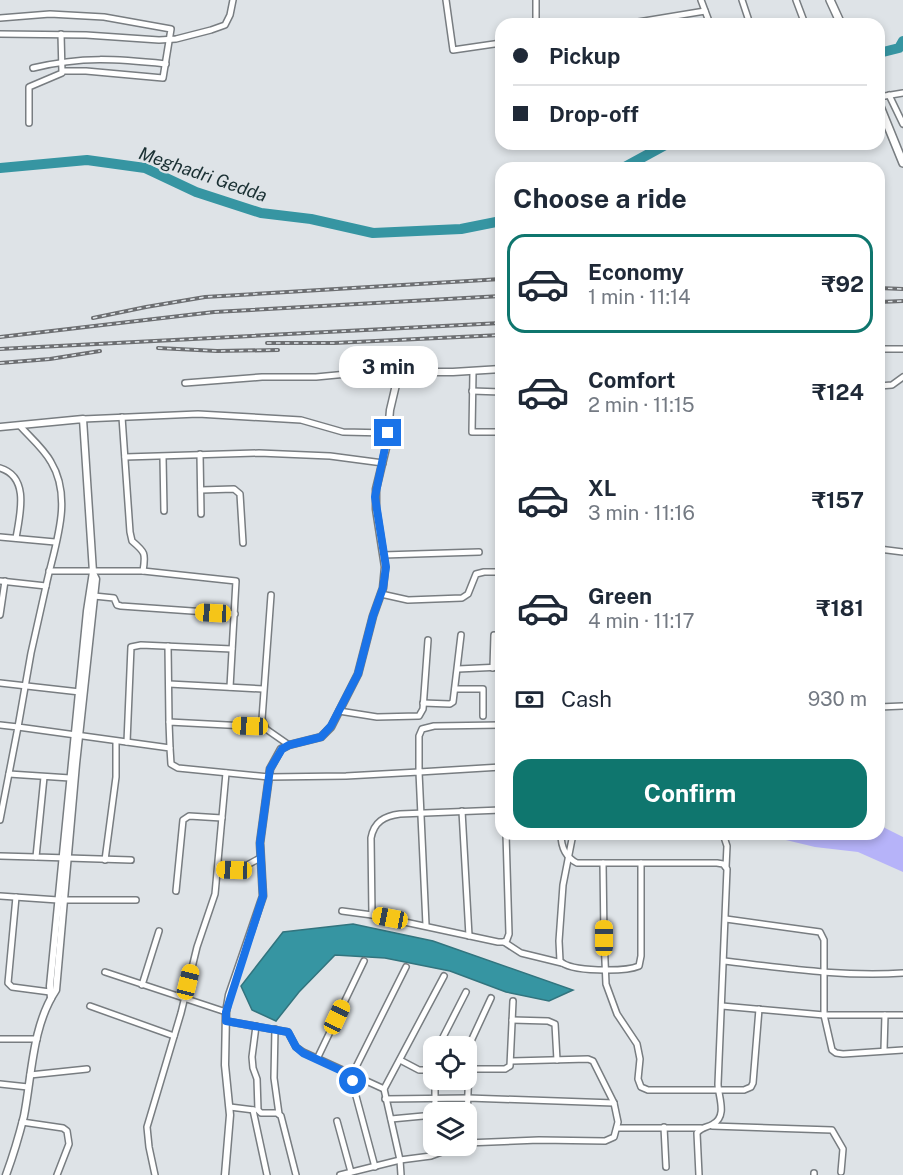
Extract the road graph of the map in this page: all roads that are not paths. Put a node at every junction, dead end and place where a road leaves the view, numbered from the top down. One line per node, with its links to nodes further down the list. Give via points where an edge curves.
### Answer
1 (233, 0): 18 (street, via 228,22 221,27)
2 (446, 0): 19 (street, via 453,50)
3 (536, 0): 10 (street)
4 (701, 0): 8 (street)
5 (742, 0): 13 (street)
6 (796, 0): 14 (street)
7 (830, 0): 15 (main road)
8 (705, 11): 11 (street); 12 (street)
9 (0, 18): 18 (street, via 51,14 104,16 171,29)
10 (536, 18)
11 (675, 18)
12 (708, 18)
13 (748, 18)
14 (803, 18)
15 (838, 18)
16 (0, 34): 17 (street)
17 (61, 34): 18 (street); 20 (street)
18 (171, 39): 21 (street)
19 (495, 44)
20 (63, 61): 21 (street, via 100,59); 22 (street); 23 (street)
21 (166, 64): 23 (street, via 161,79)
22 (33, 68)
23 (63, 71): 28 (street, via 29,87)
24 (903, 93): 25 (street)
25 (889, 95): 26 (street); 29 (street)
26 (885, 96)
27 (885, 119): 30 (main road)
28 (28, 123)
29 (903, 124)
30 (903, 163)
31 (885, 349): 32 (street)
32 (903, 349)
33 (495, 370): 35 (street)
34 (399, 372): 35 (street); 37 (street); 46 (street)
35 (473, 372): 39 (street)
36 (903, 377): 38 (street)
37 (185, 383)
38 (885, 386)
39 (472, 391): 40 (street); 45 (street, via 472,432)
40 (495, 392)
41 (122, 417): 42 (street); 46 (street, via 198,414 308,421 343,432); 49 (street)
42 (83, 419): 43 (street); 65 (street)
43 (20, 426): 44 (street); 57 (street, via 51,461 59,480 63,501)
44 (0, 427)
45 (495, 432)
46 (388, 433): 50 (street)
47 (200, 454): 48 (street); 50 (street, via 280,453); 52 (street)
48 (163, 456): 49 (street); 53 (street)
49 (125, 457): 64 (street, via 130,532 132,541 144,553)
50 (382, 463): 62 (street, via 375,497)
51 (0, 468): 56 (street, via 10,473 20,492)
52 (201, 490): 54 (street); 58 (street, via 234,489 240,494)
53 (164, 511)
54 (201, 514)
55 (0, 537): 56 (street)
56 (16, 537): 57 (street)
57 (55, 542): 63 (street)
58 (243, 543)
59 (885, 550): 61 (street)
60 (479, 552): 62 (street)
61 (903, 552)
62 (383, 555): 69 (street, via 386,573)
63 (49, 571): 65 (street); 68 (street)
64 (143, 571): 65 (street); 72 (street, via 236,581)
65 (93, 572): 71 (street); 87 (street)
66 (495, 572): 69 (street, via 476,574 468,594 462,598 408,600)
67 (2, 581): 68 (street); 73 (street)
68 (46, 586): 83 (street)
69 (381, 594): 91 (street, via 358,674)
70 (272, 595): 86 (street)
71 (94, 596): 72 (street, via 112,597 121,606); 98 (street)
72 (235, 614): 78 (street)
73 (0, 615)
74 (460, 635): 80 (street)
75 (494, 635): 79 (street)
76 (428, 640): 88 (street)
77 (168, 646): 78 (street); 82 (street); 100 (street, via 137,645 130,650)
78 (232, 650): 84 (street)
79 (493, 668): 80 (street)
80 (458, 669): 85 (street)
81 (0, 683): 83 (street)
82 (169, 684): 84 (street); 93 (street)
83 (25, 686): 87 (street); 96 (street)
84 (230, 687): 86 (street)
85 (455, 688): 88 (street, via 452,704); 92 (street, via 483,689)
86 (263, 689): 97 (street)
87 (80, 692): 98 (street)
88 (423, 703): 91 (street, via 417,717 377,717)
89 (903, 706): 90 (street)
90 (885, 707)
91 (339, 711): 101 (street, via 321,737)
92 (483, 716)
93 (170, 722): 97 (street); 102 (street)
94 (0, 725): 96 (street)
95 (495, 725): 104 (street, via 422,729 418,736)
96 (18, 727): 98 (street); 106 (street)
97 (264, 727): 101 (street)
98 (77, 737): 99 (street); 109 (street); 123 (street)
99 (116, 741): 100 (street); 124 (street, via 116,777)
100 (127, 742): 102 (street)
101 (289, 745): 108 (street, via 277,754)
102 (170, 748): 105 (street, via 170,762 175,767)
103 (495, 767): 104 (street)
104 (419, 772): 108 (street); 112 (street)
105 (226, 773): 108 (street); 113 (street)
106 (9, 774): 107 (street); 114 (street)
107 (44, 777): 109 (street); 121 (street)
108 (269, 777): 122 (street)
109 (70, 778): 123 (street)
110 (495, 810): 111 (street)
111 (462, 811): 112 (street); 140 (street)
112 (421, 813): 136 (street, via 386,817 372,831); 138 (street)
113 (222, 818): 129 (street); 130 (street, via 189,816 183,820)
114 (0, 820)
115 (506, 840): 141 (street, via 509,934)
116 (562, 840): 120 (street)
117 (572, 840): 120 (street)
118 (725, 840): 128 (street)
119 (0, 856): 121 (street)
120 (568, 856): 126 (street, via 577,863); 144 (street, via 560,934)
121 (36, 857): 123 (street)
122 (260, 858): 129 (street, via 240,869); 160 (street, via 263,896)
123 (65, 859): 124 (street); 133 (street)
124 (105, 860): 125 (street)
125 (131, 860)
126 (603, 863): 127 (street); 146 (street)
127 (641, 863): 128 (street, via 717,863); 146 (street, via 640,963 631,969)
128 (726, 867): 137 (street)
129 (218, 870): 155 (street, via 215,894)
130 (176, 891)
131 (0, 896): 132 (street)
132 (16, 897): 133 (street); 153 (street, via 8,983)
133 (61, 900): 134 (street); 153 (street, via 56,990)
134 (136, 900)
135 (342, 911): 136 (street)
136 (372, 915): 138 (street)
137 (726, 919): 143 (street); 148 (street, via 820,932 824,940)
138 (426, 925): 140 (street)
139 (159, 931): 151 (street)
140 (469, 936): 141 (street)
141 (504, 942): 144 (street, via 521,953)
142 (364, 961): 175 (street)
143 (724, 961): 148 (street); 158 (street)
144 (562, 963): 146 (street)
145 (406, 967): 183 (street)
146 (605, 970): 187 (street, via 617,1014 639,1049 641,1087)
147 (105, 972): 151 (street)
148 (823, 973): 149 (street); 161 (street)
149 (903, 973)
150 (444, 976): 176 (street)
151 (142, 984): 155 (street)
152 (466, 992): 169 (street)
153 (51, 995): 172 (street)
154 (490, 998): 170 (street)
155 (184, 999): 160 (street); 168 (street)
156 (513, 1001): 164 (street)
157 (90, 1006): 168 (street)
158 (722, 1006): 159 (street); 187 (street)
159 (759, 1009): 161 (street); 187 (street, via 752,1085 744,1090)
160 (226, 1012): 165 (street)
161 (824, 1015): 162 (street); 173 (street, via 834,1052)
162 (885, 1015): 163 (street); 173 (street)
163 (903, 1015)
164 (512, 1020): 177 (street, via 553,1022); 178 (street)
165 (226, 1021): 166 (street); 196 (street, via 225,1073)
166 (256, 1026): 167 (street); 197 (street, via 252,1057 257,1079)
167 (275, 1029): 175 (street, via 288,1032 299,1050); 198 (street, via 274,1078)
168 (174, 1036): 217 (street, via 147,1128)
169 (444, 1036)
170 (473, 1036)
171 (0, 1039): 172 (street)
172 (37, 1039): 182 (street)
173 (884, 1050): 174 (street)
174 (903, 1050)
175 (317, 1059): 183 (street)
176 (400, 1060): 180 (street); 186 (street)
177 (557, 1060): 178 (street); 195 (street, via 593,1061)
178 (512, 1061): 181 (street, via 507,1069)
179 (87, 1069): 182 (street)
180 (423, 1069)
181 (477, 1069)
182 (30, 1075): 185 (street)
183 (353, 1076): 186 (street); 210 (street)
184 (0, 1084): 185 (street)
185 (28, 1087): 202 (street)
186 (384, 1089): 192 (street)
187 (718, 1089): 203 (street, via 721,1112)
188 (436, 1090): 190 (street)
189 (468, 1090): 191 (street)
190 (436, 1098): 191 (street); 192 (street); 193 (street)
191 (468, 1098): 194 (street); 195 (street)
192 (385, 1099): 200 (street)
193 (436, 1102)
194 (468, 1102)
195 (614, 1103): 205 (street)
196 (230, 1107): 197 (street); 218 (street)
197 (256, 1110): 198 (street); 219 (street)
198 (279, 1114): 220 (street)
199 (423, 1115): 200 (street)
200 (391, 1119): 209 (street)
201 (337, 1121): 212 (street)
202 (22, 1122): 215 (street); 216 (street, via 67,1131 69,1144)
203 (711, 1126): 206 (street); 214 (street, via 832,1130 843,1149)
204 (664, 1127): 205 (street); 206 (street); 211 (street)
205 (617, 1128): 207 (street, via 610,1140)
206 (701, 1128): 223 (street, via 697,1135)
207 (477, 1141)
208 (431, 1156): 209 (street)
209 (400, 1160): 210 (street); 222 (street)
210 (375, 1167): 213 (street)
211 (666, 1167)
212 (351, 1172): 213 (street); 221 (street)
213 (365, 1172)
214 (841, 1172)
215 (6, 1175)
216 (57, 1175)
217 (156, 1175)
218 (225, 1175)
219 (267, 1175)
220 (296, 1175)
221 (340, 1175)
222 (401, 1175)
223 (699, 1175)

